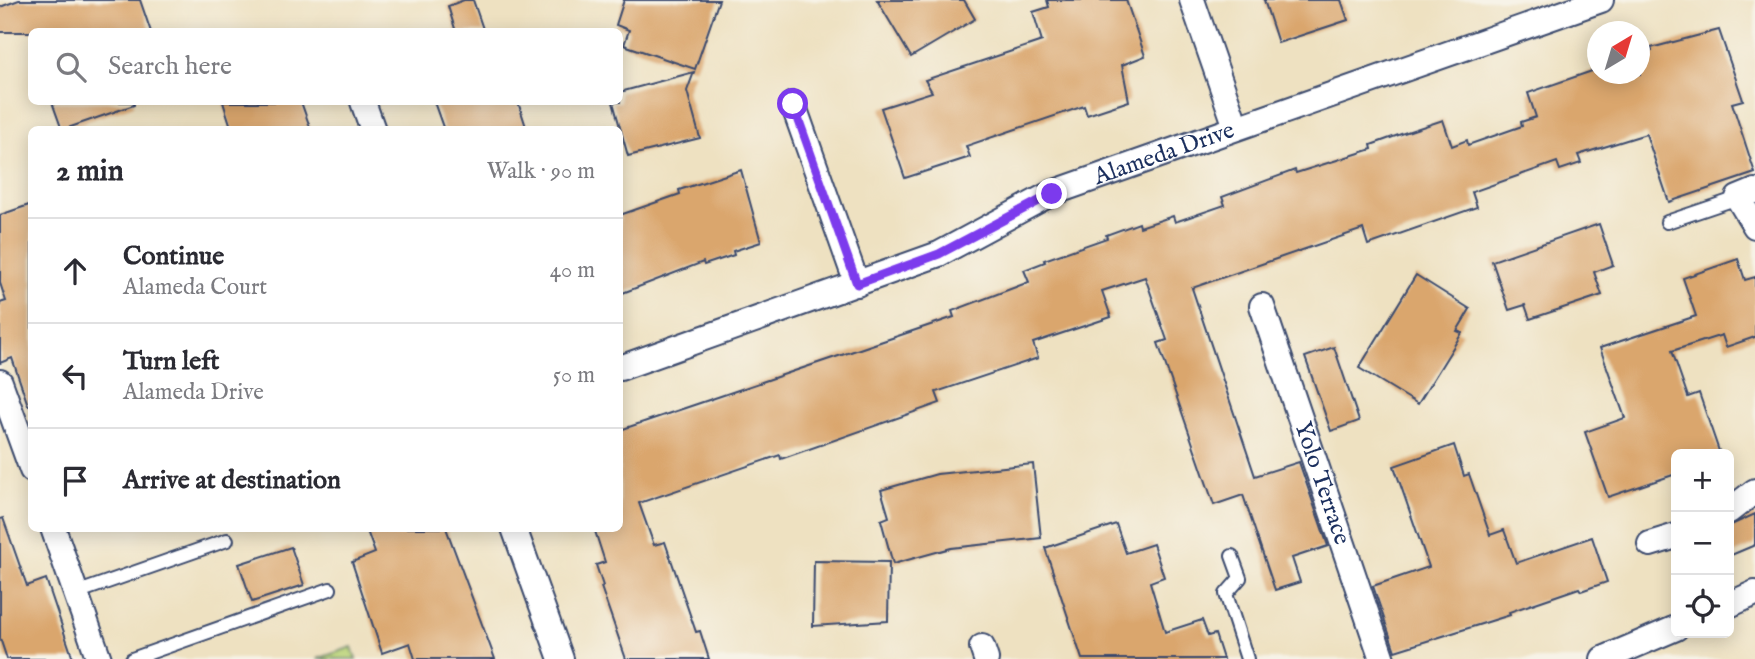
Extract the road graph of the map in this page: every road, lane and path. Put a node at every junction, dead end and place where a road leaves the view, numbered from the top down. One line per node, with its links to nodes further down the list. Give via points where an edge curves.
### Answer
1 (1192, 0): 6 (street)
2 (1601, 0): 6 (street, Alameda Drive)
3 (793, 104): 10 (street)
4 (364, 105): 5 (street)
5 (372, 126)
6 (1236, 127): 10 (street, Alameda Drive, via 1052,194 939,254)
7 (1746, 194): 8 (lane); 9 (street)
8 (1667, 222)
9 (1755, 226)
10 (857, 284): 12 (street, Alameda Drive)
11 (1262, 306): 32 (street, Yolo Terrace)
12 (623, 367)
13 (0, 382): 14 (street)
14 (28, 459)
15 (1755, 491): 16 (street)
16 (1734, 507)
17 (53, 532): 24 (street)
18 (515, 532): 30 (street)
19 (1671, 538): 21 (street)
20 (227, 540): 24 (lane)
21 (1650, 544)
22 (1232, 556): 31 (lane, via 1240,578 1226,594)
23 (330, 589): 29 (lane)
24 (76, 593): 28 (street)
25 (1755, 593): 26 (street)
26 (1734, 603)
27 (1671, 630): 33 (street)
28 (100, 659)
29 (132, 659)
30 (561, 659)
31 (1247, 659)
32 (1382, 659)
33 (1603, 659)

